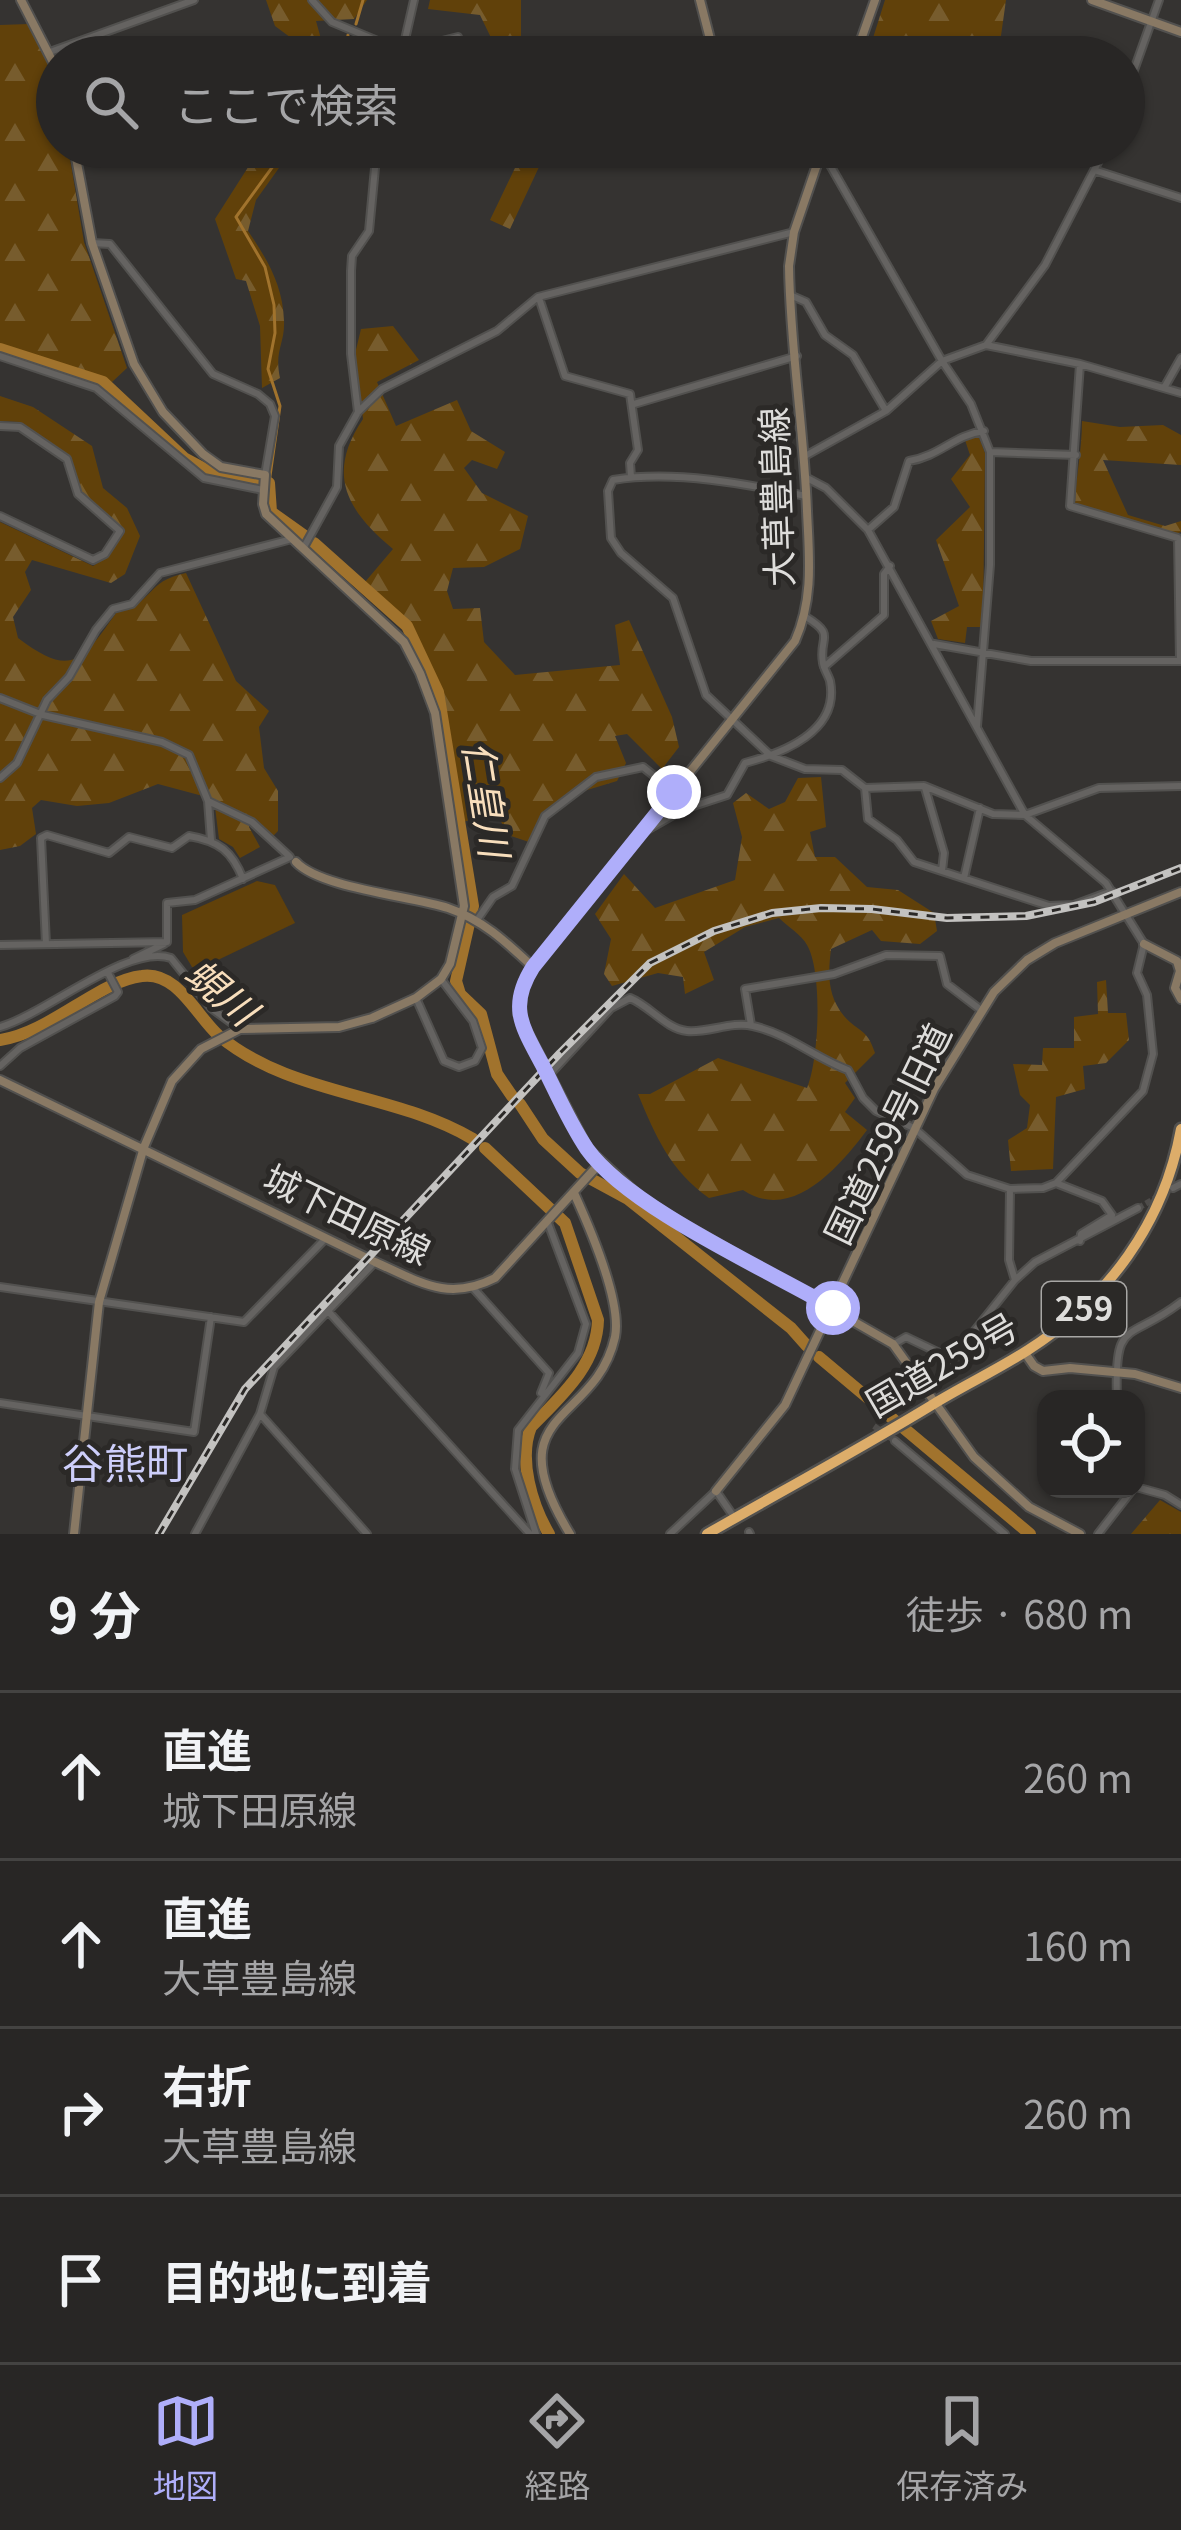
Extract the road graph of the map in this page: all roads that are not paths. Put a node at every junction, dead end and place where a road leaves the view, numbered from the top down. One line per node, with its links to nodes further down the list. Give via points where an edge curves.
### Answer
1 (21, 0): 11 (street)
2 (194, 0): 12 (street)
3 (313, 0): 13 (street, via 332,22)
4 (414, 0): 14 (street)
5 (700, 0): 15 (street)
6 (875, 0): 16 (street)
7 (1092, 0): 9 (street)
8 (1160, 0): 9 (street)
9 (1153, 22): 10 (street); 17 (street)
10 (1181, 32)
11 (41, 36)
12 (94, 36)
13 (363, 36)
14 (406, 36)
15 (709, 36)
16 (862, 36)
17 (1145, 43)
18 (78, 168): 25 (street)
19 (375, 168): 38 (street, via 369,231 352,256)
20 (815, 168): 24 (street, 大草豊島線)
21 (832, 168): 32 (street)
22 (1097, 170): 23 (street); 28 (street, via 1036,280)
23 (1181, 198)
24 (794, 232): 26 (street, 大草豊島線); 27 (street)
25 (92, 243): 44 (street, via 134,364 163,412 221,466); 44 (street, via 110,244 213,374 271,404)
26 (790, 295): 30 (street, 大草豊島線); 37 (street, via 806,302 825,335 853,356)
27 (538, 297): 36 (street, via 566,376 630,394); 38 (street, via 497,331 382,389)
28 (986, 345): 32 (street); 33 (street)
29 (0, 356): 47 (street, via 96,388 204,478)
30 (797, 356): 36 (street); 43 (street, 大草豊島線)
31 (1181, 358): 34 (street)
32 (942, 362): 37 (street); 40 (street)
33 (1080, 364): 34 (street); 42 (street)
34 (1164, 388): 35 (street)
35 (1181, 393)
36 (634, 404): 45 (street)
37 (886, 411): 43 (street)
38 (358, 412): 53 (street, via 339,446 337,487)
39 (0, 426): 49 (street, via 20,427 68,459 78,494 120,531 93,560)
40 (984, 431): 41 (street); 50 (street, via 909,461 894,507)
41 (990, 452): 42 (street); 57 (street)
42 (1076, 455): 51 (street, via 1070,506)
43 (805, 456): 46 (street, 大草豊島線)
44 (265, 475): 47 (street)
45 (631, 477): 48 (street); 62 (street, via 613,480 608,491 610,538 673,598 706,695)
46 (806, 478): 48 (street, 大草豊島線); 50 (street)
47 (263, 490): 52 (street, via 266,514)
48 (807, 496): 55 (street, 大草豊島線)
49 (0, 516)
50 (868, 530): 54 (street)
51 (1179, 538): 58 (street)
52 (294, 539): 53 (street); 61 (street, via 160,573 96,629)
53 (304, 548): 82 (street, via 404,643 420,673 435,713)
54 (890, 566): 56 (street); 59 (street, via 884,615)
55 (806, 617): 59 (street, via 822,627); 62 (street, 大草豊島線)
56 (933, 644): 57 (street); 63 (street)
57 (986, 652): 58 (street, via 1031,661); 63 (street)
58 (1180, 662)
59 (824, 667): 64 (street, via 828,711 801,743)
60 (0, 698): 61 (street)
61 (43, 715): 65 (street); 70 (street, via 189,755)
62 (732, 722): 64 (street); 69 (street, 大草豊島線)
63 (976, 727): 72 (street)
64 (771, 756): 68 (street, via 842,770); 73 (street, via 745,764 727,795)
65 (0, 778)
66 (924, 786): 68 (street); 71 (street); 76 (street)
67 (1181, 786): 72 (street, via 1099,788)
68 (866, 788): 76 (street, via 868,819 914,862)
69 (674, 792): 73 (street, 大草豊島線); 83 (street, via 643,767 596,777 545,816 512,886)
70 (208, 801): 74 (street); 75 (street, via 252,822)
71 (980, 808): 72 (street); 77 (street)
72 (1024, 815): 79 (street)
73 (637, 836): 89 (street, 大草豊島線)
74 (212, 839): 78 (street, via 233,855); 85 (street, via 189,836 172,848 129,836 109,853 41,838)
75 (293, 860): 78 (street); 82 (street, via 315,876)
76 (942, 871): 77 (street)
77 (964, 878): 79 (street, via 1049,906)
78 (243, 879): 84 (street, via 167,903)
79 (1112, 891): 81 (street)
80 (1181, 892): 81 (street, 国道259号旧道)
81 (1124, 913): 86 (street); 94 (street, 国道259号旧道, via 1027,960)
82 (463, 914): 83 (street); 91 (street)
83 (477, 920): 89 (street)
84 (167, 942): 85 (street); 88 (street)
85 (46, 944): 87 (street)
86 (1144, 944): 93 (street, via 1177,961); 105 (street, via 1136,973 1148,995 1153,1054 1143,1091)
87 (0, 945)
88 (133, 959): 90 (street); 97 (street, via 171,958 211,1008)
89 (533, 967): 99 (street, 大草豊島線, via 518,1014)
90 (108, 974): 96 (street); 98 (street, via 118,992)
91 (441, 979): 92 (street); 92 (street, via 473,1021 482,1048 475,1061 444,1061)
92 (416, 998): 97 (street, via 339,1028)
93 (1181, 999)
94 (981, 1010): 95 (street, via 947,984 940,956 903,953 745,989); 101 (street, 国道259号旧道)
95 (751, 1025): 99 (street, via 687,1031 630,998); 101 (street, via 848,1070 876,1111)
96 (0, 1027)
97 (240, 1029): 103 (street, via 201,1049 172,1082)
98 (0, 1066)
99 (548, 1076): 104 (street, 大草豊島線)
100 (0, 1080): 103 (street, 城下田原線)
101 (914, 1128): 106 (street, via 967,1174); 118 (street, 国道259号旧道)
102 (1181, 1129): 122 (highway, 国道259号 / 259, via 1168,1182 1137,1244 1080,1313)
103 (144, 1147): 110 (street, 城下田原線); 117 (street)
104 (597, 1166): 107 (street); 118 (street)
105 (1056, 1183): 106 (street); 111 (street, via 1102,1201 1112,1216)
106 (1010, 1190): 113 (street)
107 (574, 1193): 109 (street); 141 (street, via 616,1324 610,1352 542,1447 551,1497)
108 (1138, 1208): 111 (street)
109 (548, 1223): 115 (street, via 496,1278); 126 (street, via 586,1324 578,1353)
110 (327, 1236): 112 (street, 城下田原線); 120 (street, via 249,1319)
111 (1080, 1241): 113 (street)
112 (375, 1262): 115 (street, 城下田原線, via 433,1287); 119 (street)
113 (1015, 1280): 121 (street, via 952,1359 906,1337)
114 (0, 1287): 117 (street)
115 (474, 1289): 126 (street, via 549,1372)
116 (1181, 1302): 123 (street, via 1127,1332)
117 (99, 1303): 120 (street); 130 (street)
118 (833, 1308): 121 (street); 133 (street, 国道259号旧道, via 785,1405)
119 (328, 1311): 129 (street, via 274,1367); 140 (street)
120 (212, 1317): 130 (street, via 194,1432)
121 (893, 1345): 128 (street)
122 (1024, 1353): 123 (street, via 1043,1371); 128 (highway, 国道259号 / 259)
123 (1116, 1372): 124 (street); 125 (street)
124 (1181, 1388)
125 (1117, 1390)
126 (537, 1401): 140 (street, via 513,1450)
127 (0, 1403): 130 (street)
128 (935, 1403): 131 (highway, 国道259号 / 259); 145 (street, via 996,1479)
129 (260, 1414): 137 (street); 139 (street)
130 (86, 1417): 138 (street)
131 (893, 1436): 143 (highway, 国道259号 / 259); 144 (street)
132 (1145, 1490): 135 (street)
133 (716, 1491): 136 (street); 142 (street, 国道259号旧道)
134 (1127, 1498): 146 (street)
135 (1181, 1505)
136 (734, 1516)
137 (198, 1532)
138 (74, 1534)
139 (368, 1534)
140 (533, 1534)
141 (570, 1534)
142 (670, 1534)
143 (707, 1534)
144 (1005, 1534)
145 (1080, 1534)
146 (1098, 1534)

